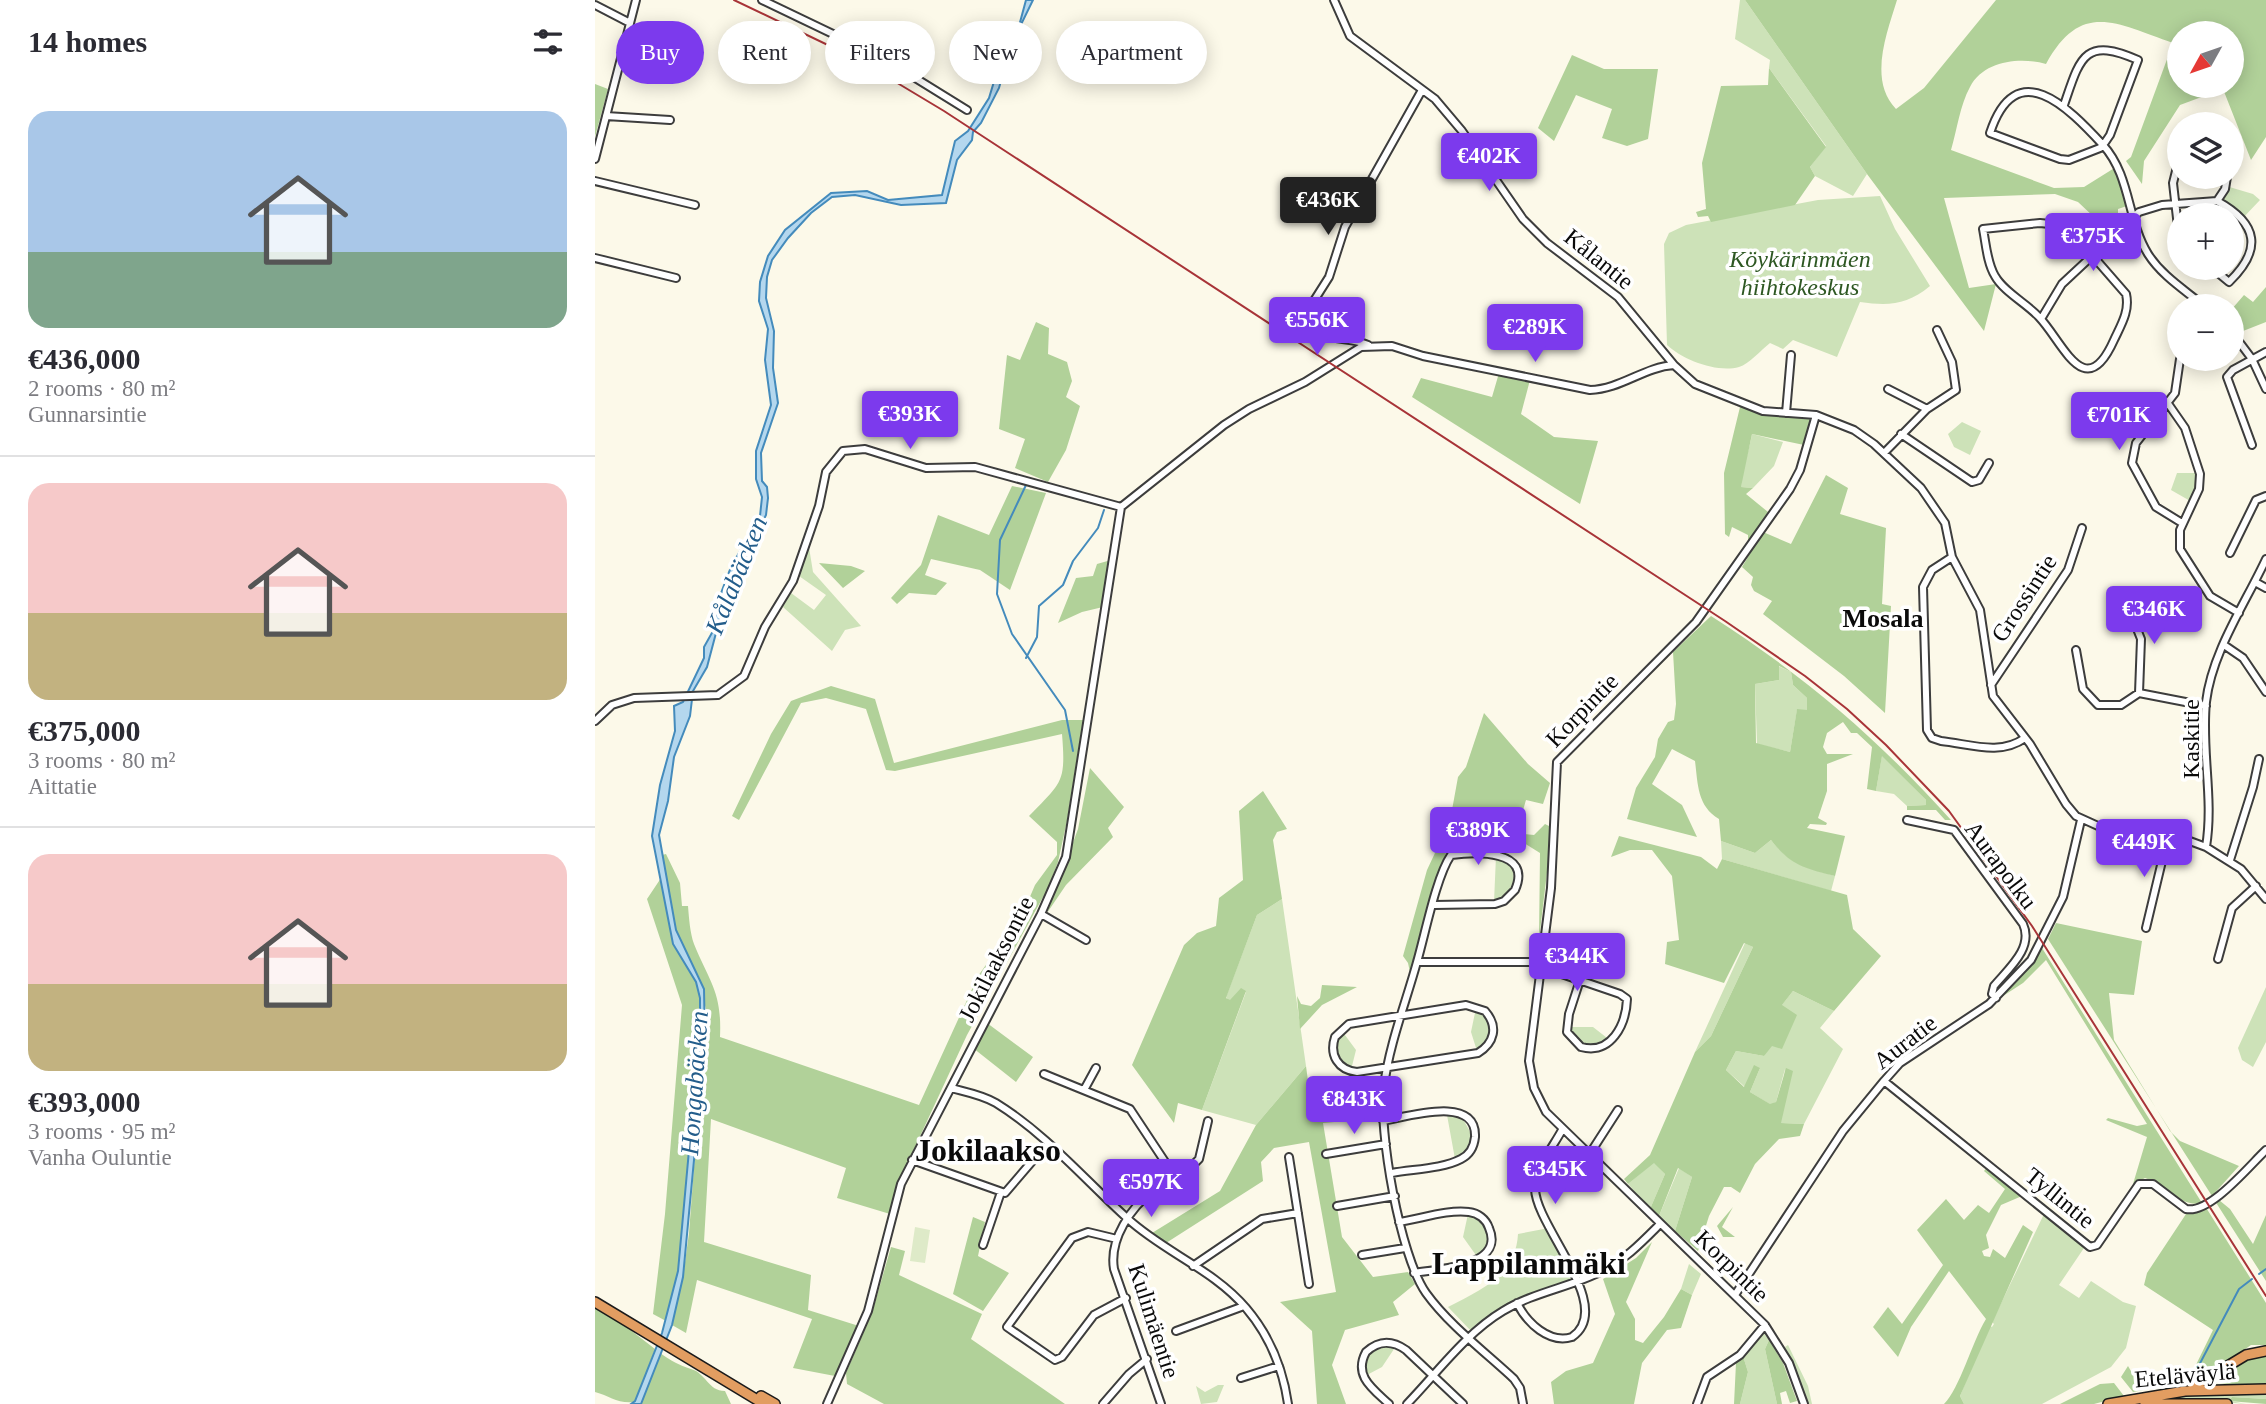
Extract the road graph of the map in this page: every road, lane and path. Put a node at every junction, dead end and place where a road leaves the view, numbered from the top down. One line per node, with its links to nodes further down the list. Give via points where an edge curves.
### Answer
1 (636, 0): 6 (street)
2 (762, 0): 10 (street, via 883,58)
3 (1334, 0): 8 (street, Kålantie, via 1350,36)
4 (595, 5): 5 (street)
5 (626, 21)
6 (631, 21)
7 (616, 77): 11 (street)
8 (1422, 90): 31 (street, via 1345,227 1329,277 1310,307 1310,324 1319,334); 36 (street, Kålantie, via 1462,131 1523,219 1618,297)
9 (2064, 105): 13 (street); 13 (street, via 2077,66 2086,55 2101,48 2139,60); 13 (street, via 2032,93 2015,94 2001,106 1990,133 2069,160)
10 (967, 110)
11 (606, 116): 12 (street); 14 (street)
12 (670, 120)
13 (2103, 145): 22 (street, via 2122,175)
14 (595, 159)
15 (595, 181): 20 (street)
16 (2225, 189): 17 (street)
17 (2217, 201): 18 (street); 19 (street)
18 (2188, 203)
19 (2219, 203)
20 (695, 205)
21 (2167, 205): 22 (street)
22 (2133, 216): 24 (street); 28 (street, via 2153,261)
23 (2244, 223): 26 (street, via 2253,239)
24 (2092, 254): 29 (street, via 2058,288); 29 (street, via 2123,289 2127,301 2106,356 2093,368 2076,365); 29 (street, via 2059,225 1983,229 1995,276)
25 (595, 258): 27 (street)
26 (2244, 267)
27 (675, 278)
28 (2189, 294)
29 (2041, 319)
30 (1937, 330): 41 (street, via 1952,362 1956,390)
31 (1369, 346): 36 (street, via 1392,346 1590,390 1617,385 1657,366); 49 (street, via 1348,352 1305,382 1224,425)
32 (2244, 350): 35 (street)
33 (2266, 352): 35 (street)
34 (1791, 355): 42 (street)
35 (2251, 360): 39 (street); 45 (street, via 2227,377)
36 (1674, 365): 42 (street, Kålantie, via 1710,391 1763,411)
37 (2179, 371): 40 (street)
38 (1888, 389): 41 (street)
39 (2266, 389)
40 (2169, 405): 50 (street, via 2185,428 2200,474 2199,489); 50 (street, via 2136,443 2132,463 2159,511)
41 (1927, 409): 44 (street)
42 (1786, 413): 43 (street, Kålantie)
43 (1816, 415): 46 (street, Kålantie, via 1854,430); 81 (street, Korpintie, via 1790,489 1714,598 1696,622 1557,762 1554,851)
44 (1901, 434): 46 (street); 47 (street, via 1972,482 1979,480)
45 (2252, 445)
46 (1884, 453): 53 (street, Kålantie, via 1933,502 1945,523)
47 (1989, 463)
48 (2266, 496): 52 (street, via 2256,500)
49 (1121, 507): 65 (street, via 975,467 926,468 865,450 843,451 826,472 793,581 765,626 744,676 724,692 617,703); 76 (street, Jokilaaksontie, via 1070,841)
50 (2182, 523): 58 (street, via 2180,549 2199,582 2214,599)
51 (2082, 528): 61 (street, Grossintie, via 2068,570)
52 (2229, 553)
53 (1952, 557): 61 (street, Kålantie, via 1980,610); 66 (street, via 1928,574 1923,587 1927,730 1941,741 1999,749)
54 (2266, 559): 55 (street, Kaskitie)
55 (2255, 582): 56 (street); 58 (street, Kaskitie)
56 (2266, 588)
57 (2134, 600): 63 (street, via 2133,619 2141,639)
58 (2239, 613): 59 (street, Kaskitie)
59 (2224, 645): 62 (street, via 2243,658); 64 (street, Kaskitie)
60 (2076, 649): 63 (street, via 2083,689 2092,701 2113,707)
61 (1991, 685): 66 (street, Kålantie, via 2000,708)
62 (2266, 692)
63 (2139, 693): 64 (street)
64 (2206, 706): 71 (street, Kaskitie, via 2211,806)
65 (595, 721)
66 (2025, 738): 69 (street, Kålantie)
67 (2259, 759): 72 (street)
68 (1907, 820): 83 (street, Aurapolku, via 1954,830 2027,932 2025,945 1994,986)
69 (2081, 820): 70 (street); 83 (street, Auratie, via 2066,887 2050,926 2031,960)
70 (2168, 836): 71 (street); 77 (street)
71 (2206, 847): 72 (street)
72 (2230, 860): 73 (street)
73 (2256, 886): 74 (street); 79 (street, via 2232,908)
74 (2266, 899)
75 (1434, 905): 75 (street, via 1451,855 1496,854 1515,867 1517,887 1500,903); 80 (street)
76 (1041, 914): 78 (street); 89 (street, Jokilaaksontie)
77 (2146, 928)
78 (1086, 940)
79 (2218, 959)
80 (1417, 962): 81 (street); 84 (street)
81 (1541, 964): 82 (street); 94 (street, Korpintie, via 1529,1070 1541,1105)
82 (1580, 980): 82 (street, via 1627,999 1613,1040 1598,1048 1581,1048 1570,1037 1567,1024)
83 (1996, 998): 88 (street, Auratie, via 1900,1063)
84 (1403, 1015): 86 (street); 86 (street, via 1349,1024 1333,1041 1334,1057 1345,1069); 86 (street, via 1474,1006 1488,1014 1494,1033 1488,1046 1474,1055)
85 (1096, 1068): 90 (street)
86 (1387, 1068): 93 (street)
87 (1044, 1074): 90 (street)
88 (1884, 1081): 97 (street, Tyllintie, via 2090,1247 2097,1245 2139,1184 2153,1184 2193,1210 2212,1202); 119 (street, Auratie, via 1843,1131)
89 (951, 1088): 95 (street, via 996,1103); 101 (street, Jokilaaksontie)
90 (1084, 1090): 103 (street, via 1131,1109)
91 (1618, 1110): 99 (street)
92 (1208, 1121): 103 (street, Kulimäentie, via 1199,1158)
93 (1383, 1121): 96 (street); 102 (street, via 1449,1110 1467,1118 1474,1132 1472,1148 1461,1159)
94 (1562, 1130): 99 (street, Korpintie); 117 (street, via 1538,1174 1535,1192)
95 (1047, 1144): 104 (street, via 1009,1191); 108 (street)
96 (1387, 1144): 98 (street); 102 (street)
97 (2266, 1150)
98 (1326, 1154)
99 (1589, 1155): 110 (street, Korpintie)
100 (1289, 1157): 107 (street)
101 (912, 1160): 104 (street); 138 (street, Jokilaaksontie, via 894,1206 868,1311)
102 (1392, 1172): 105 (street)
103 (1175, 1177): 108 (street, Kulimäentie, via 1147,1195)
104 (1001, 1192): 112 (street)
105 (1395, 1196): 106 (street); 109 (street)
106 (1337, 1206)
107 (1298, 1213): 115 (street, via 1262,1219); 118 (street)
108 (1127, 1218): 111 (street, Kulimäentie); 115 (street)
109 (1399, 1222): 113 (street); 116 (street, via 1465,1211 1480,1216 1489,1228 1490,1244 1479,1259)
110 (1660, 1224): 117 (street, via 1621,1261); 119 (street, Korpintie)
111 (1117, 1239): 120 (street, Kulimäentie, via 1113,1263); 120 (street, via 1088,1232 1072,1238 1007,1327 1055,1360 1094,1315)
112 (983, 1245)
113 (1405, 1248): 114 (street); 116 (street)
114 (1362, 1255)
115 (1193, 1266): 123 (street)
116 (1414, 1273): 126 (street, via 1435,1303)
117 (1577, 1282): 122 (street); 122 (street, via 1586,1316 1581,1330 1572,1337 1549,1337)
118 (1309, 1284)
119 (1735, 1295): 124 (street, Korpintie)
120 (1126, 1298): 128 (street, Kulimäentie)
121 (595, 1302): 129 (highway)
122 (1517, 1303): 126 (street)
123 (1244, 1306): 125 (street); 130 (street, via 1268,1340)
124 (1765, 1325): 135 (street, Korpintie, via 1789,1363); 146 (street, via 1740,1355 1707,1377)
125 (1176, 1331)
126 (1471, 1338): 131 (street); 145 (street, via 1517,1384)
127 (2266, 1351): 134 (highway, via 2252,1352)
128 (1147, 1359): 139 (street); 140 (street, Kulimäentie)
129 (703, 1366): 136 (highway); 137 (highway)
130 (1279, 1366): 132 (street); 141 (street)
131 (1434, 1376): 142 (street, via 1398,1344 1384,1342 1371,1348 1362,1361 1363,1377); 143 (street); 144 (street)
132 (1241, 1378)
133 (2266, 1389): 134 (highway, Eteläväylä)
134 (2185, 1391): 147 (highway, Eteläväylä)
135 (1802, 1403)
136 (764, 1404)
137 (775, 1404)
138 (827, 1404)
139 (1103, 1404)
140 (1161, 1404)
141 (1288, 1404)
142 (1389, 1404)
143 (1407, 1404)
144 (1463, 1404)
145 (1523, 1404)
146 (1697, 1404)
147 (2108, 1404)
148 (2145, 1404): 149 (highway)
149 (2227, 1404)

